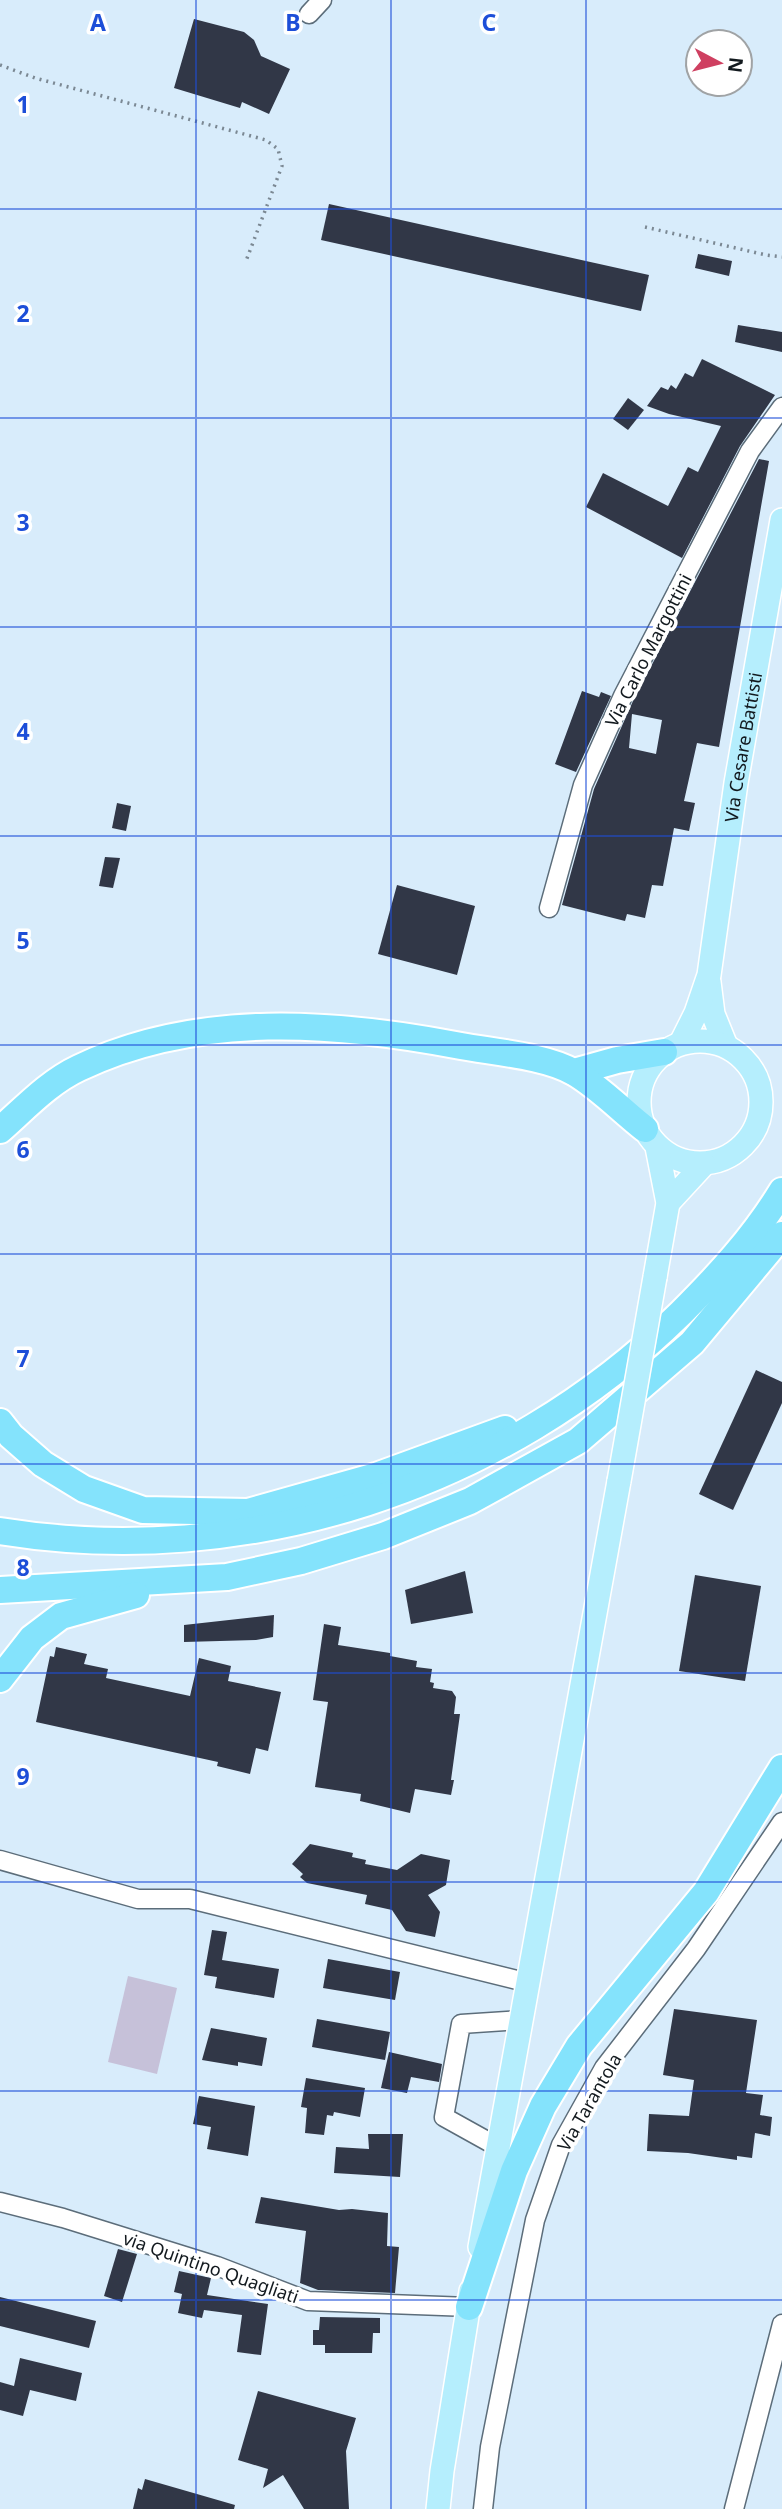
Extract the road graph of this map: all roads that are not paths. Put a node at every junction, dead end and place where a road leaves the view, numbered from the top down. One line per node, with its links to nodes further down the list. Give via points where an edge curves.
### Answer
1 (322, 0): 2 (street)
2 (309, 14)
3 (782, 407): 5 (street, Via Carlo Margottini, via 750,452 622,696 583,785)
4 (782, 520): 6 (main road, Via Cesare Battisti, via 736,783)
5 (549, 908)
6 (709, 975): 7 (main road, Via Cesare Battisti, via 713,1014); 8 (main road, Via Cesare Battisti, via 696,1013)
7 (726, 1046): 8 (main road, via 704,1041); 12 (main road, via 755,1074 761,1114 754,1133 741,1148)
8 (672, 1048): 9 (highway); 11 (main road, via 649,1068 640,1088 639,1109)
9 (574, 1072): 10 (highway, via 537,1059 434,1041 255,1026 131,1048 78,1068); 11 (highway)
10 (0, 1130)
11 (651, 1138): 12 (main road, via 679,1160); 14 (main road)
12 (704, 1164): 14 (main road)
13 (782, 1191): 16 (highway, via 766,1218 720,1273 658,1335)
14 (668, 1203): 25 (main road, bridge)
15 (782, 1235): 19 (highway, via 692,1343 578,1441 470,1501 383,1536 302,1561)
16 (569, 1406): 17 (highway, via 376,1476 248,1512 143,1510 84,1489 43,1464); 18 (highway, via 481,1457 396,1494 282,1525 140,1542)
17 (0, 1422)
18 (0, 1531)
19 (190, 1581): 20 (highway); 21 (highway, via 61,1616 32,1638)
20 (0, 1590)
21 (0, 1679)
22 (782, 1768): 29 (highway, via 706,1892 579,2046 543,2106 514,2171)
23 (782, 1822): 32 (street, Via Tarantola, via 696,1949 604,2068 561,2145 535,2220 490,2448)
24 (0, 1860): 25 (street, via 138,1899 190,1899)
25 (529, 1983): 26 (main road)
26 (520, 2020): 27 (main road); 27 (street, via 461,2024 444,2117)
27 (498, 2147): 29 (main road)
28 (0, 2202): 29 (street, via Quintino Quagliati, via 217,2266 309,2301)
29 (468, 2307): 31 (main road)
30 (782, 2324): 33 (street)
31 (438, 2509)
32 (483, 2509)
33 (734, 2509)

